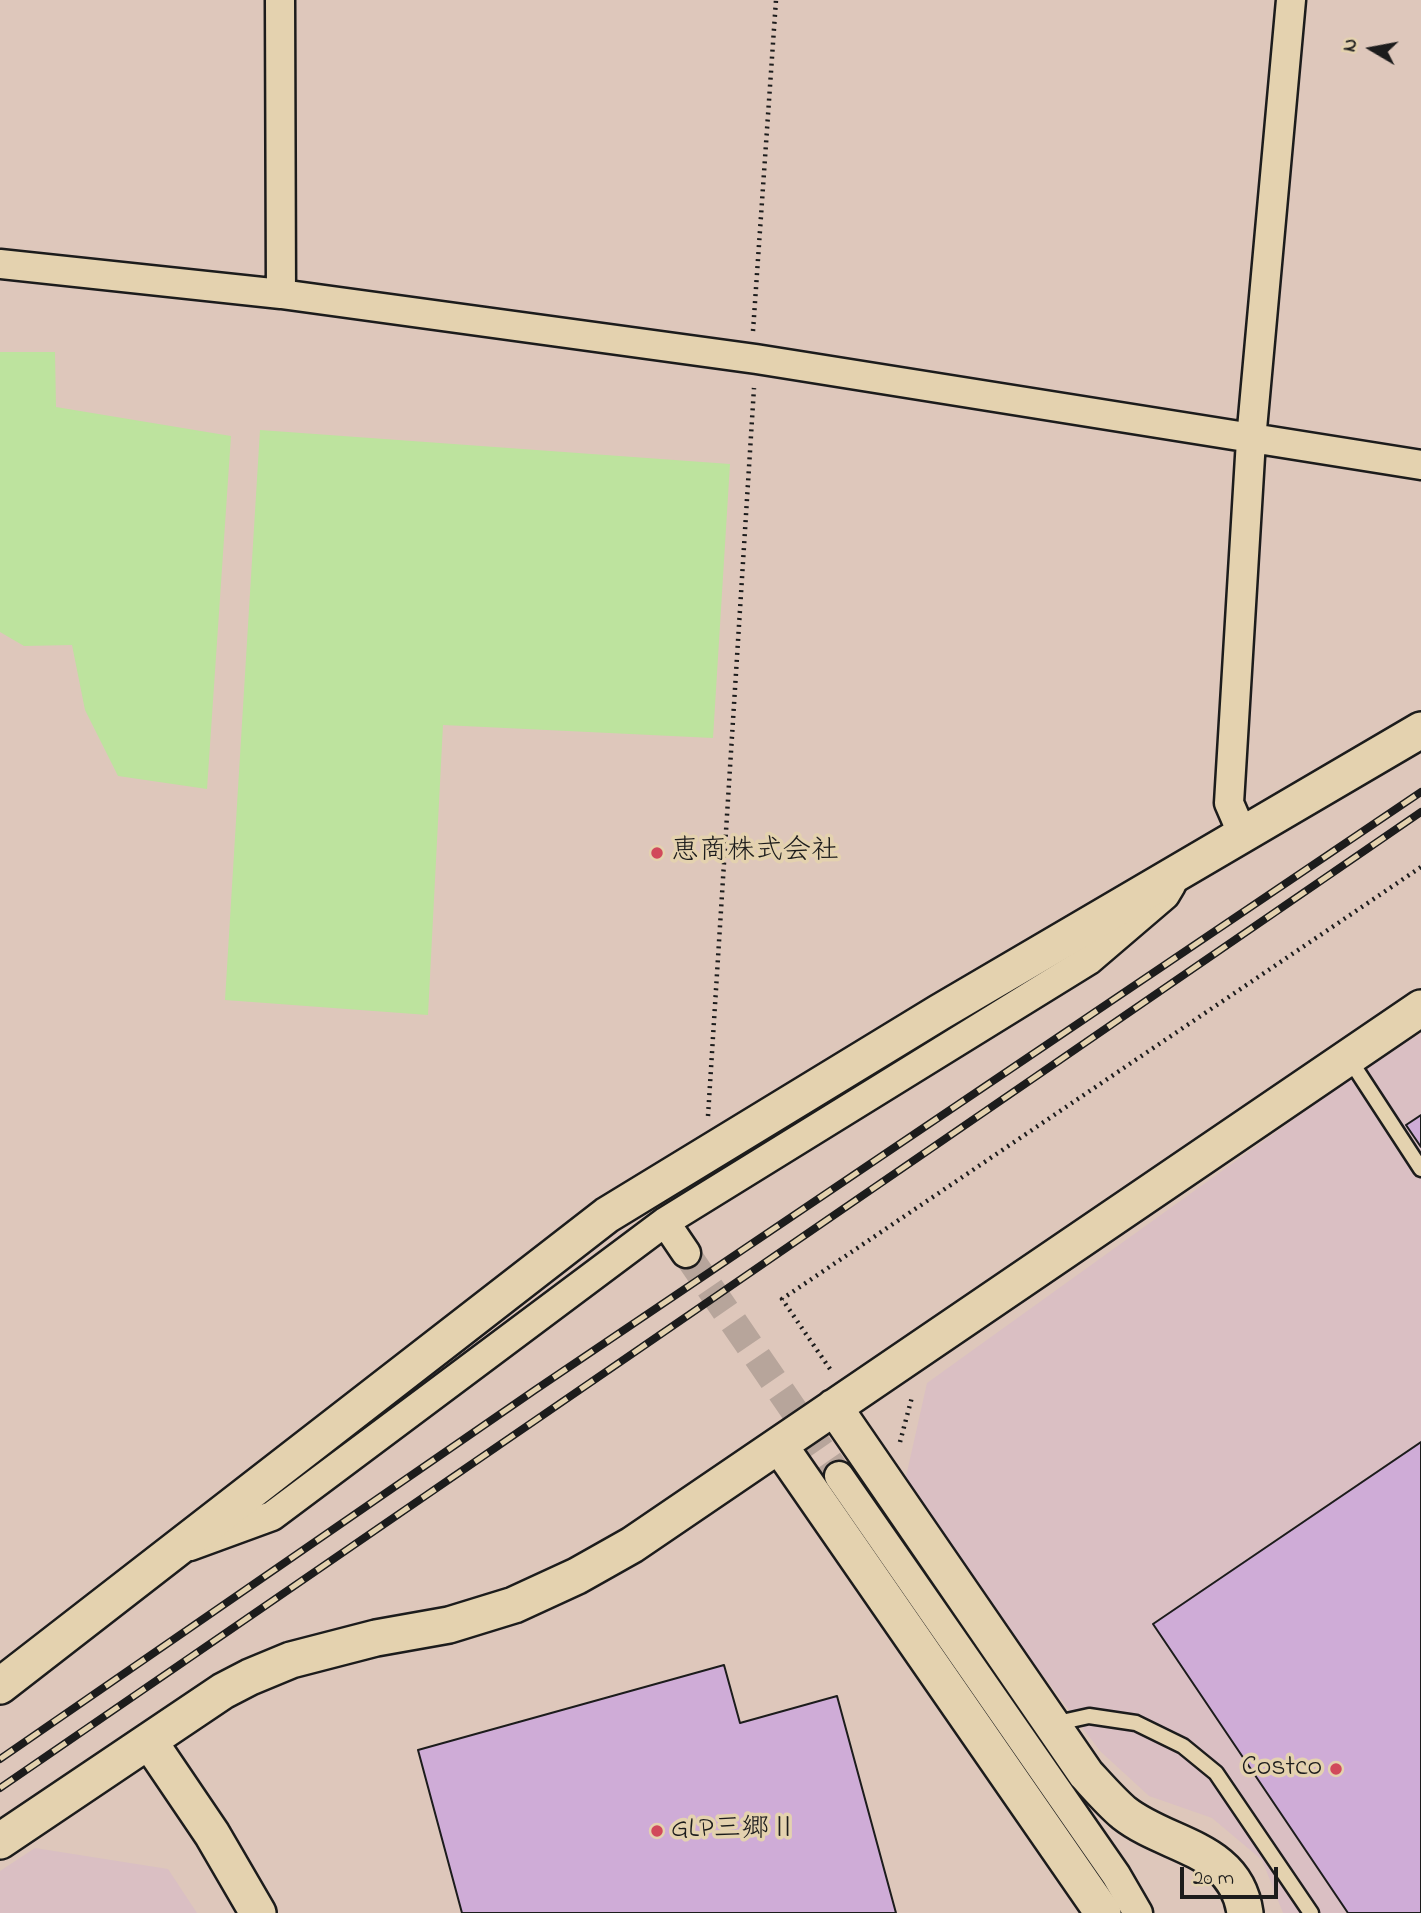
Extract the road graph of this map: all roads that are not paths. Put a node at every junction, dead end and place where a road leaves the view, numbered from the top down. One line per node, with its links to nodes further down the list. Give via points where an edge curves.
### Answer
1 (280, 0): 4 (street)
2 (1291, 0): 5 (street)
3 (0, 264): 4 (street)
4 (282, 294): 5 (street, via 753,359)
5 (1251, 440): 6 (street); 8 (street, via 1228,803)
6 (1421, 466)
7 (1421, 730): 8 (street)
8 (1242, 833): 9 (street)
9 (1178, 874): 13 (street, via 1164,895 1089,960); 18 (street, via 940,1012 607,1215)
10 (1421, 1008): 11 (street)
11 (1348, 1057): 12 (lane); 15 (street)
12 (1421, 1169)
13 (665, 1222): 14 (street); 18 (street, via 272,1516)
14 (686, 1253)
15 (841, 1402): 16 (street); 20 (street)
16 (779, 1445): 21 (street, via 632,1545 577,1576 514,1605 449,1625 291,1660 222,1691); 24 (street)
17 (839, 1476): 25 (street)
18 (171, 1553): 19 (street)
19 (0, 1686)
20 (1051, 1725): 26 (street, via 1086,1774 1125,1813 1212,1858 1235,1882); 27 (lane, via 1089,1716 1136,1723 1183,1746 1216,1773)
21 (149, 1741): 22 (street); 23 (street)
22 (0, 1841)
23 (258, 1913)
24 (1103, 1913)
25 (1138, 1913)
26 (1245, 1913)
27 (1311, 1913)

